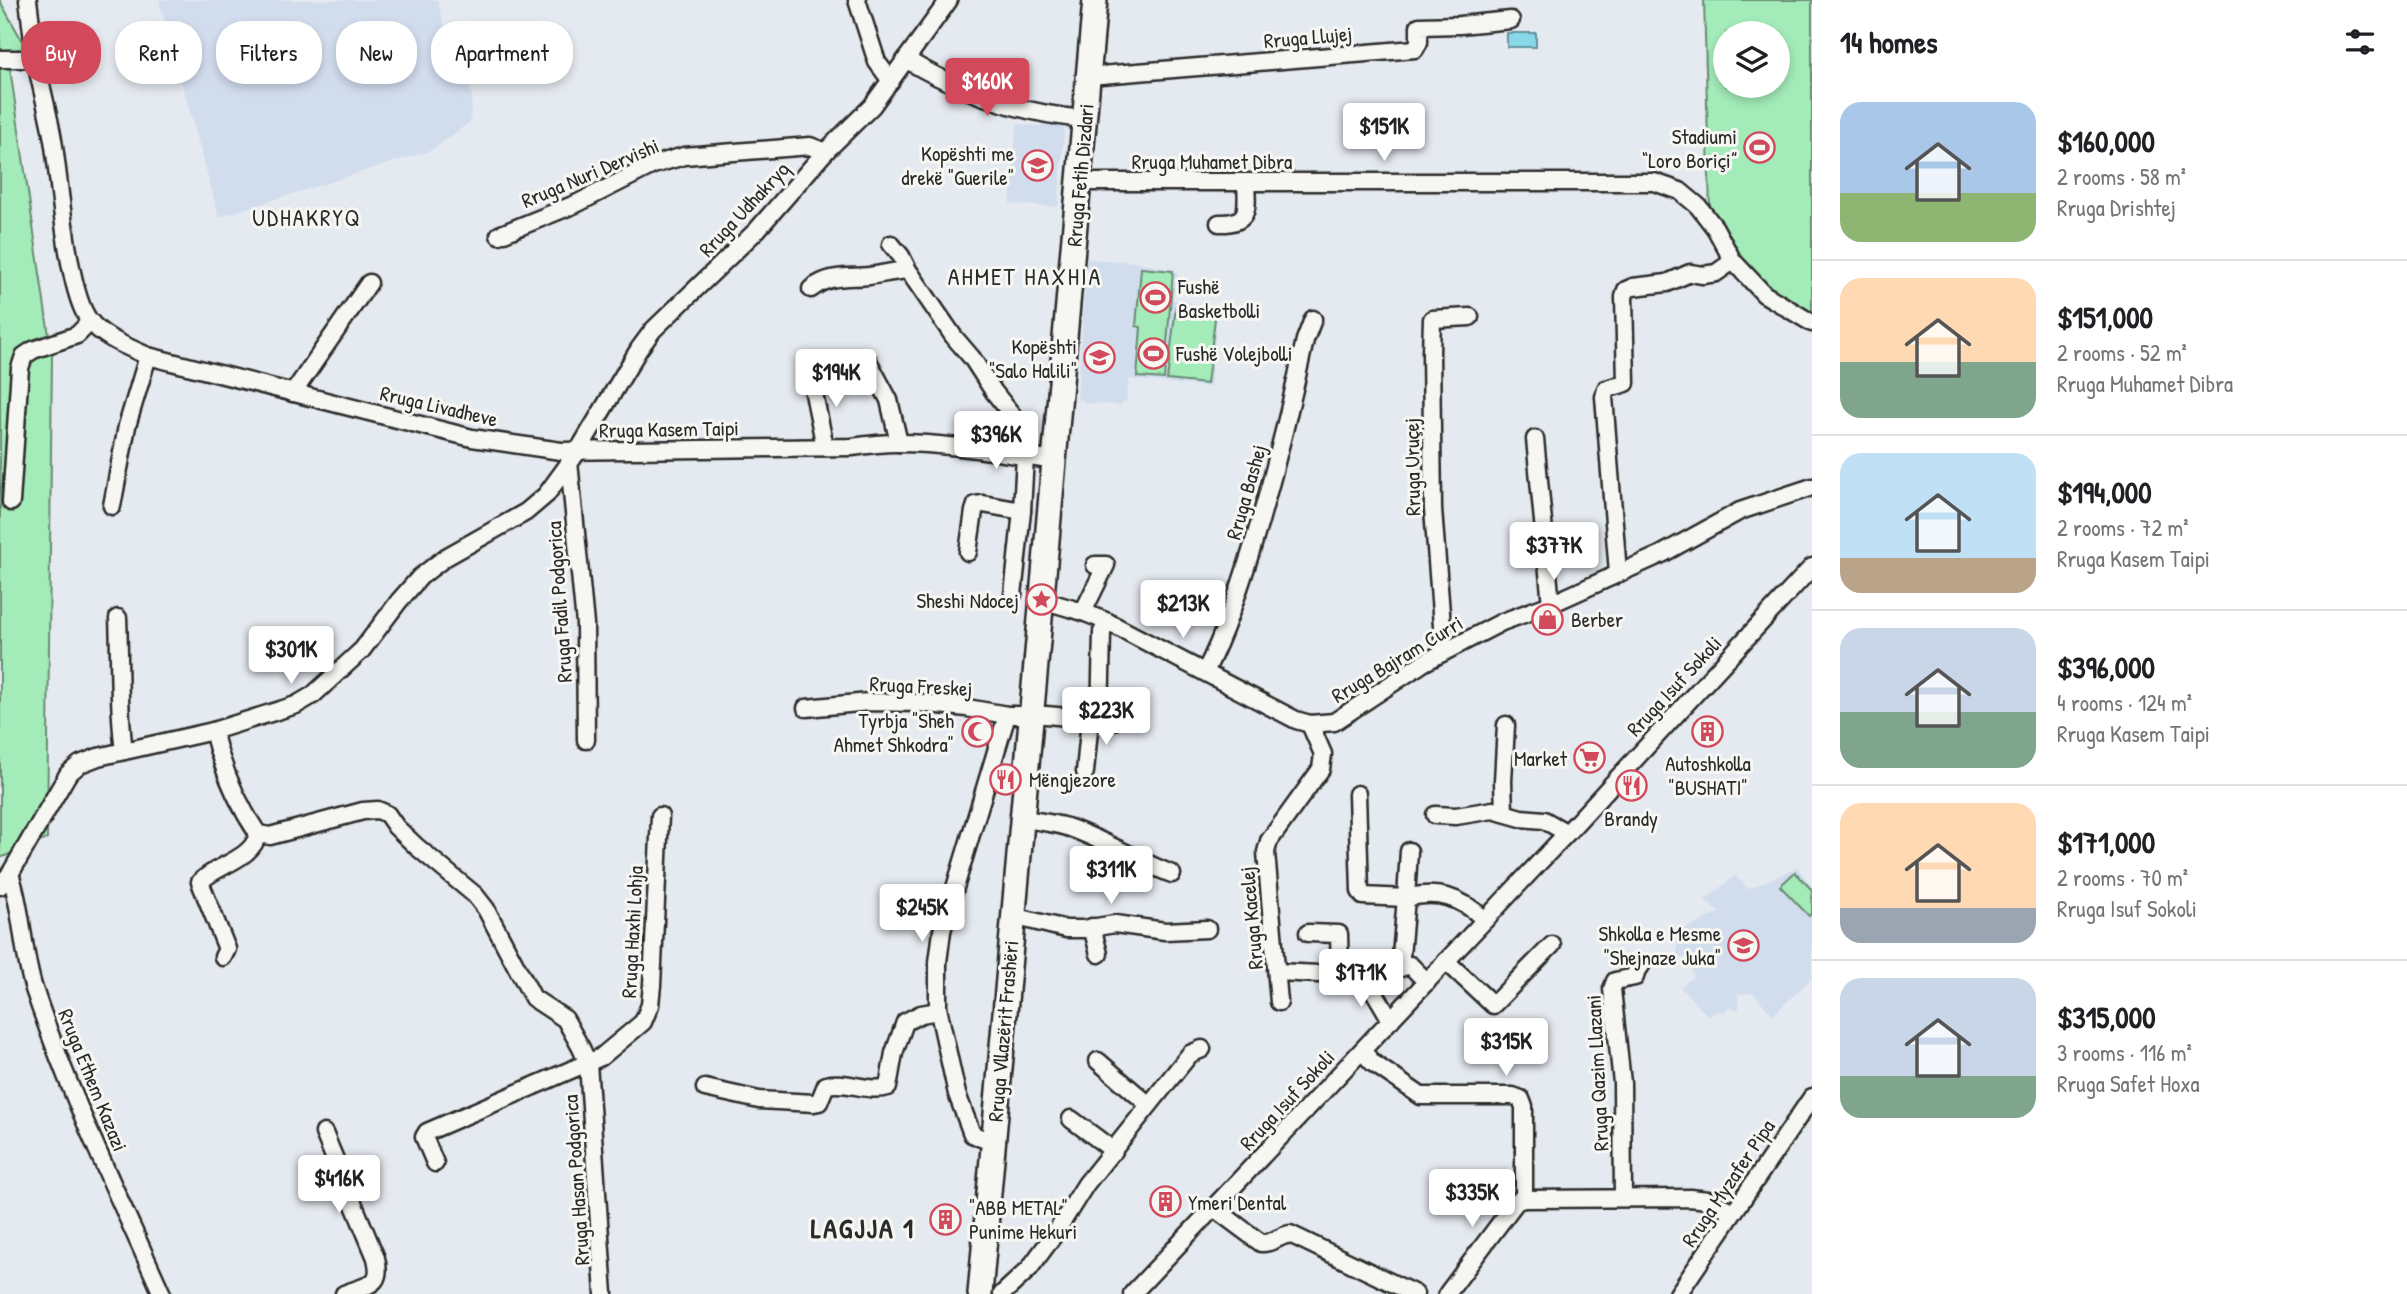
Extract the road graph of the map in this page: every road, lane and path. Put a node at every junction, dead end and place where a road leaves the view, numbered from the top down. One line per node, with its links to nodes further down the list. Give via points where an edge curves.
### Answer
1 (29, 0): 6 (street)
2 (857, 0): 11 (street, via 877,62)
3 (949, 0): 9 (street, Rruga Udhakryq)
4 (1095, 0): 10 (main road, Rruga Fetih Dizdari)
5 (1511, 20): 10 (street, Rruga Llujej, via 1419,26 1415,49)
6 (31, 21)
7 (0, 59): 8 (street)
8 (21, 59)
9 (906, 60): 11 (street, Rruga Udhakryq); 13 (street, via 997,102)
10 (1089, 76): 13 (main road, Rruga Fetih Dizdari)
11 (891, 81): 14 (street, Rruga Udhakryq)
12 (41, 84): 26 (street, via 76,288)
13 (1085, 119): 15 (main road, Rruga Fetih Dizdari)
14 (824, 152): 18 (street, Rruga Nuri Dervishi, via 810,146 684,156 653,165 578,203); 36 (street, Rruga Udhakryq, via 757,230 653,330)
15 (1079, 182): 16 (street, Rruga Muhamet Dibra); 37 (main road, Rruga Fetih Dizdari)
16 (1246, 182): 17 (street, via 1244,217); 20 (street, Rruga Muhamet Dibra, via 1654,182 1680,191 1698,206)
17 (1219, 223)
18 (499, 235)
19 (891, 244): 21 (street)
20 (1733, 261): 27 (street, via 1764,294); 45 (street, via 1716,273 1690,273 1667,283 1626,290 1626,383 1606,389 1604,397)
21 (908, 270): 23 (street, via 835,276); 35 (street, via 1021,426)
22 (369, 283): 31 (street)
23 (811, 289)
24 (1470, 317): 52 (street, Rruga Uruçej, via 1432,319 1433,509)
25 (1313, 319): 53 (street, Rruga Bashej, via 1268,498)
26 (90, 322): 28 (street, Rruga Livadheve); 39 (street, via 77,335 24,356)
27 (1812, 323)
28 (148, 356): 31 (street, Rruga Livadheve); 40 (street, via 127,426)
29 (867, 359): 33 (street, via 890,400)
30 (811, 379): 34 (street)
31 (293, 393): 36 (street, Rruga Livadheve, via 472,438)
32 (1535, 439): 48 (street)
33 (899, 443): 34 (street, Rruga Kasem Taipi); 35 (street, Rruga Kasem Taipi, via 942,444)
34 (824, 447): 36 (street, Rruga Kasem Taipi)
35 (1021, 456): 37 (street, Rruga Kasem Taipi); 41 (street)
36 (573, 457): 60 (street, Rruga Udhakryq, via 546,495 526,512 420,576 348,666 313,695 296,705); 61 (street, Rruga Fadil Podgorica, via 585,624)
37 (1055, 460): 47 (main road, Rruga Fetih Dizdari)
38 (1812, 487): 45 (street, Rruga Bajram Curri, via 1740,511 1688,542)
39 (11, 502)
40 (112, 506)
41 (1022, 511): 42 (street, via 976,505); 46 (street)
42 (968, 552)
43 (1095, 565): 49 (street, via 1106,565)
44 (1812, 567): 69 (street, Rruga Isuf Sokoli)
45 (1618, 573): 48 (street, Rruga Bajram Curri)
46 (1013, 595)
47 (1042, 600): 49 (street); 56 (main road, Rruga Fetih Dizdari)
48 (1551, 604): 52 (street, Rruga Bajram Curri, via 1502,622)
49 (1083, 612): 51 (street)
50 (118, 618): 62 (street)
51 (1108, 622): 53 (street); 57 (street, via 1102,632)
52 (1444, 652): 58 (street, Rruga Bajram Curri, via 1334,722)
53 (1205, 673): 58 (street, via 1273,710)
54 (806, 708): 55 (street, Rruga Freskej, via 919,703)
55 (1007, 715): 56 (street, Rruga Freskej); 91 (street, Rruga Vllazërit Frashëri, via 943,931)
56 (1033, 715): 57 (street, Rruga Freskej); 68 (main road, Rruga Fetih Dizdari)
57 (1101, 720): 63 (street)
58 (1310, 724): 86 (street, Rruga Kacelej, via 1323,754 1321,769 1269,841 1266,852)
59 (1506, 725): 65 (street)
60 (213, 731): 62 (street, Rruga Udhakryq); 70 (street, via 232,785)
61 (586, 740)
62 (124, 751): 73 (street, Rruga Udhakryq, via 80,764 68,774)
63 (1085, 772)
64 (1357, 794): 74 (street, via 1360,891 1363,896)
65 (1504, 813): 66 (street); 69 (street, via 1544,820)
66 (1435, 815)
67 (660, 816): 96 (street, Rruga Haxhi Lohja, via 650,1005 643,1022)
68 (1024, 819): 72 (street, via 1064,826); 75 (main road, Rruga Fetih Dizdari)
69 (1567, 833): 76 (street, Rruga Isuf Sokoli)
70 (258, 834): 82 (street, via 247,853 200,882 227,949); 96 (street, Rruga Hasan Podgorica, via 271,836 363,811 387,814 417,848 475,895 533,998 565,1019)
71 (1409, 851): 74 (street)
72 (1172, 874)
73 (5, 880): 109 (street, Rruga Ethem Kazazi, via 15,889 33,986 71,1089)
74 (1406, 898): 76 (street, via 1421,894 1452,898); 85 (street)
75 (1013, 916): 77 (street, Rruga Vllazërit Frashëri, via 1066,929); 102 (main road, Rruga Vllazërit Frashëri)
76 (1485, 920): 83 (street, Rruga Isuf Sokoli)
77 (1092, 928): 78 (street, Rruga Vllazërit Frashëri, via 1115,924 1165,931); 81 (street)
78 (1207, 929)
79 (1308, 933): 87 (street, via 1339,934)
80 (1552, 945): 83 (street, via 1493,1005)
81 (1099, 954)
82 (223, 957)
83 (1446, 961): 89 (street, Rruga Isuf Sokoli)
84 (1641, 966): 105 (street, Rruga Qazim Llazani, via 1635,977 1615,981 1612,989 1622,1083)
85 (1401, 968): 88 (street); 89 (street, via 1410,965)
86 (1277, 972): 87 (street); 90 (street, Rruga Kacelej)
87 (1340, 975): 88 (street)
88 (1366, 978): 92 (street)
89 (1426, 982): 92 (street, Rruga Isuf Sokoli)
90 (1279, 1002)
91 (938, 1011): 97 (street, via 905,1022 888,1087 826,1085 820,1102 814,1103 759,1100); 102 (street, Rruga Vllazërit Frashëri, via 957,1094 972,1134)
92 (1391, 1020): 94 (street, Rruga Isuf Sokoli)
93 (1202, 1049): 99 (street, via 1189,1055)
94 (1362, 1051): 106 (street, via 1421,1096 1521,1099); 107 (street, Rruga Isuf Sokoli)
95 (1098, 1061): 99 (street)
96 (587, 1063): 104 (street, Rruga Hasan Podgorica, via 427,1132 424,1137); 111 (street, Rruga Hasan Podgorica)
97 (705, 1088)
98 (1812, 1097): 108 (street, Rruga Myzafer Pipa)
99 (1149, 1105): 103 (street)
100 (1071, 1119): 103 (street)
101 (324, 1133): 110 (street, via 379,1270 374,1282)
102 (993, 1143): 112 (main road, Rruga Vllazërit Frashëri)
103 (1114, 1151): 114 (street, via 1029,1269)
104 (435, 1163)
105 (1623, 1198): 106 (street); 108 (street, via 1708,1200)
106 (1524, 1199): 117 (street, via 1517,1201)
107 (1213, 1208): 115 (street, Rruga Isuf Sokoli); 116 (street, via 1261,1243 1290,1234)
108 (1732, 1212): 118 (street, Rruga Myzafer Pipa)
109 (163, 1294)
110 (344, 1294)
111 (604, 1294)
112 (980, 1294): 113 (street)
113 (986, 1294)
114 (1002, 1294)
115 (1132, 1294)
116 (1415, 1294)
117 (1447, 1294)
118 (1678, 1294)

